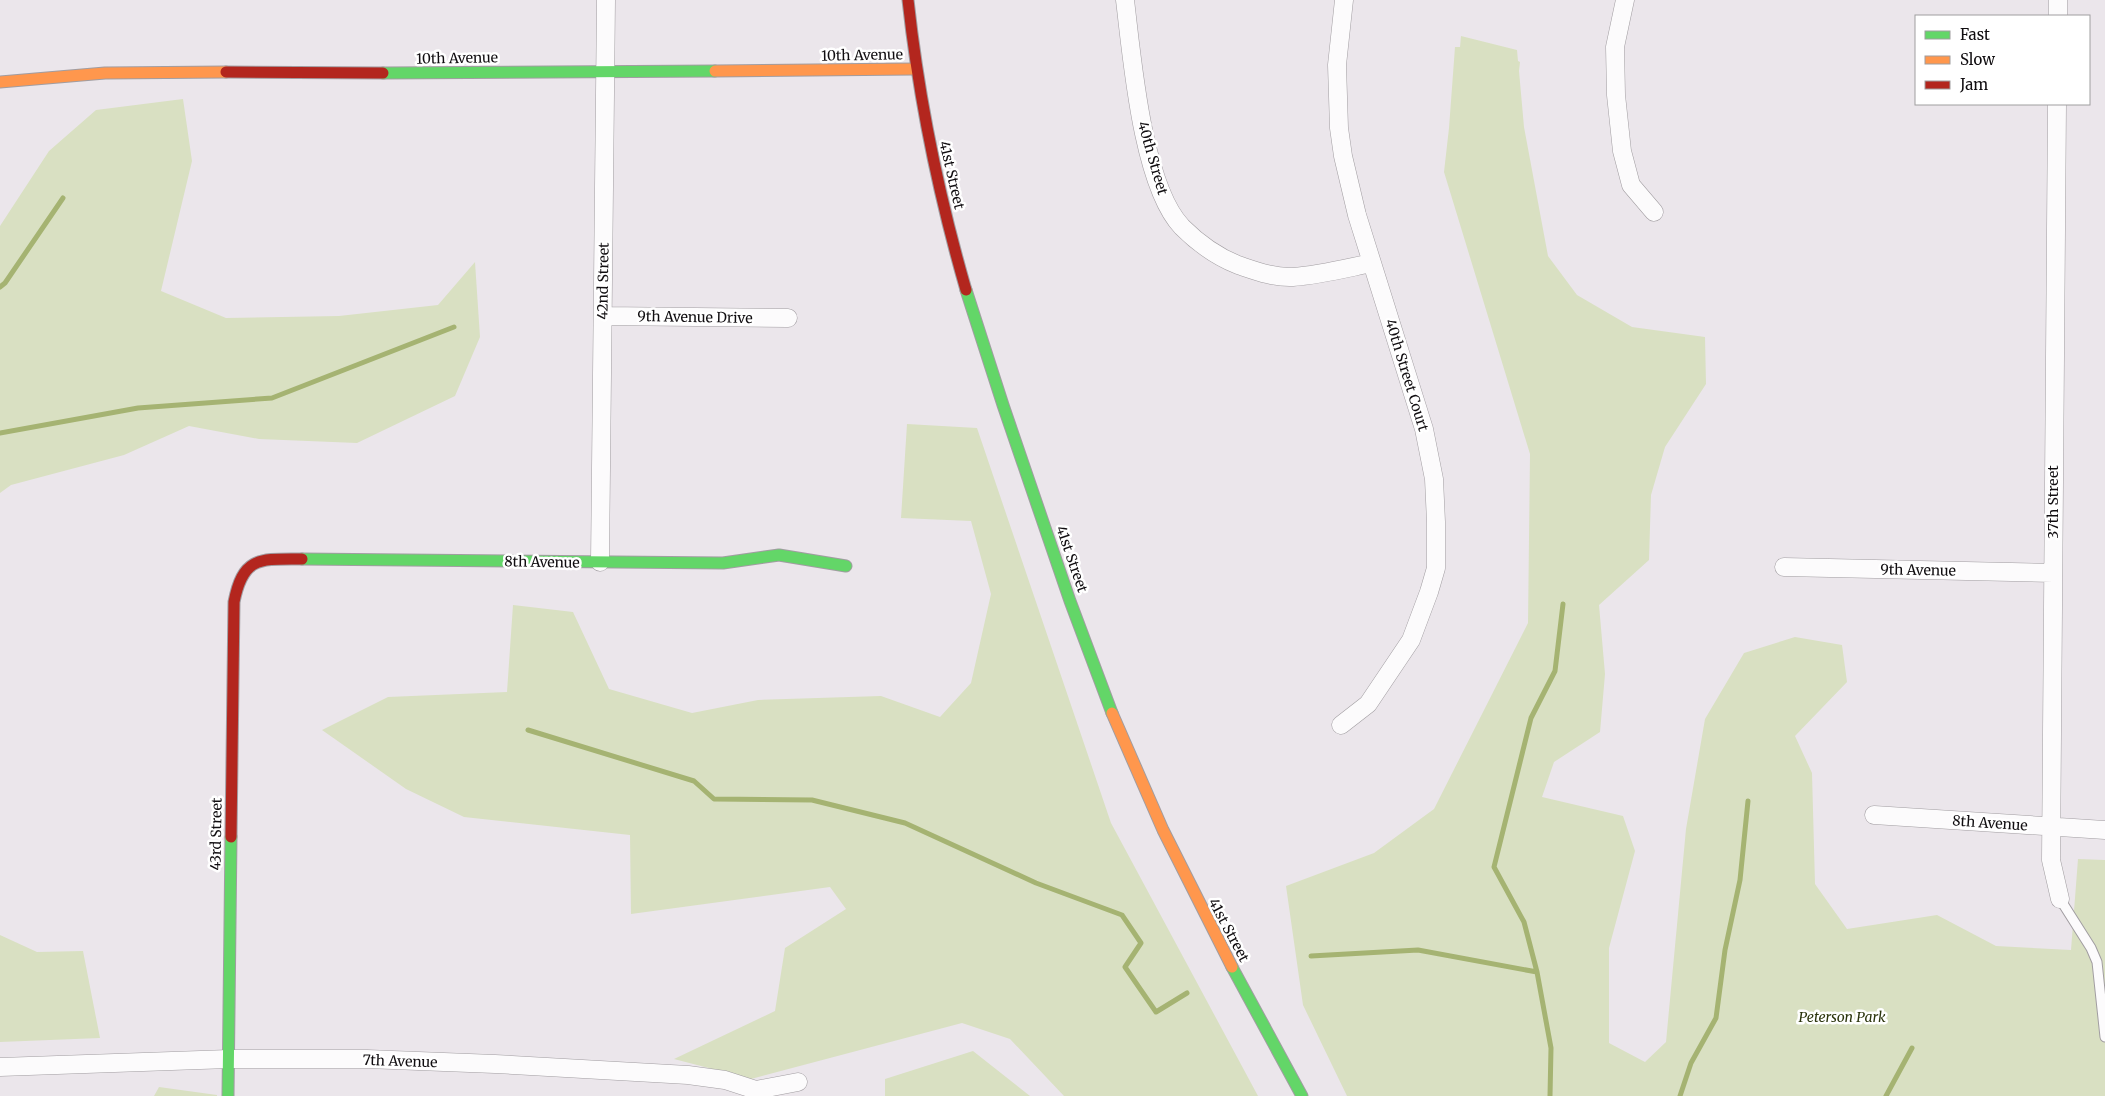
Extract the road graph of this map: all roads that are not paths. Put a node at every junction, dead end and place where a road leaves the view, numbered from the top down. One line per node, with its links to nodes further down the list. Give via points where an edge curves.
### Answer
1 (606, 0): 9 (street, 42nd Street)
2 (908, 0): 8 (street, 41st Street)
3 (1125, 0): 13 (street, 40th Street, via 1149,152 1160,190 1181,226 1229,261 1263,274 1293,277)
4 (1344, 0): 13 (street, 40th Street Court, via 1337,65 1339,128 1357,216)
5 (1625, 0): 12 (street, via 1615,47 1622,151 1631,185)
6 (2058, 0): 7 (street)
7 (2058, 15)
8 (914, 69): 9 (street, 10th Avenue); 31 (street, 41st Street, via 947,223 973,314 1097,674 1122,738 1205,918)
9 (605, 72): 10 (street, 10th Avenue, via 320,74 186,71 105,73); 14 (street, 42nd Street)
10 (0, 82)
11 (2057, 105): 20 (street, 37th Street)
12 (1654, 212)
13 (1372, 262): 21 (street, 40th Street Court, via 1412,385 1430,457 1434,479 1436,568 1411,640 1368,704)
14 (603, 316): 15 (street, 9th Avenue Drive); 16 (street, 42nd Street)
15 (788, 318)
16 (600, 562): 17 (street, 8th Avenue, via 723,563 779,556); 19 (street, 8th Avenue, via 293,559 266,560 248,566)
17 (846, 566)
18 (1784, 567): 20 (street, 9th Avenue)
19 (241, 573): 27 (street, 43rd Street, via 234,602)
20 (2053, 573): 23 (street, 37th Street)
21 (1341, 725)
22 (1874, 816): 23 (street, 8th Avenue)
23 (2051, 826): 24 (street, 8th Avenue); 25 (street, 37th Street, via 2050,860)
24 (2105, 830)
25 (2060, 899): 26 (lane, via 2097,962)
26 (2105, 1037)
27 (229, 1059): 28 (street, 7th Avenue); 29 (street, 7th Avenue, via 376,1060 627,1071 725,1080 756,1090); 30 (street, 43rd Street)
28 (0, 1068)
29 (798, 1082)
30 (228, 1096)
31 (1302, 1096)

